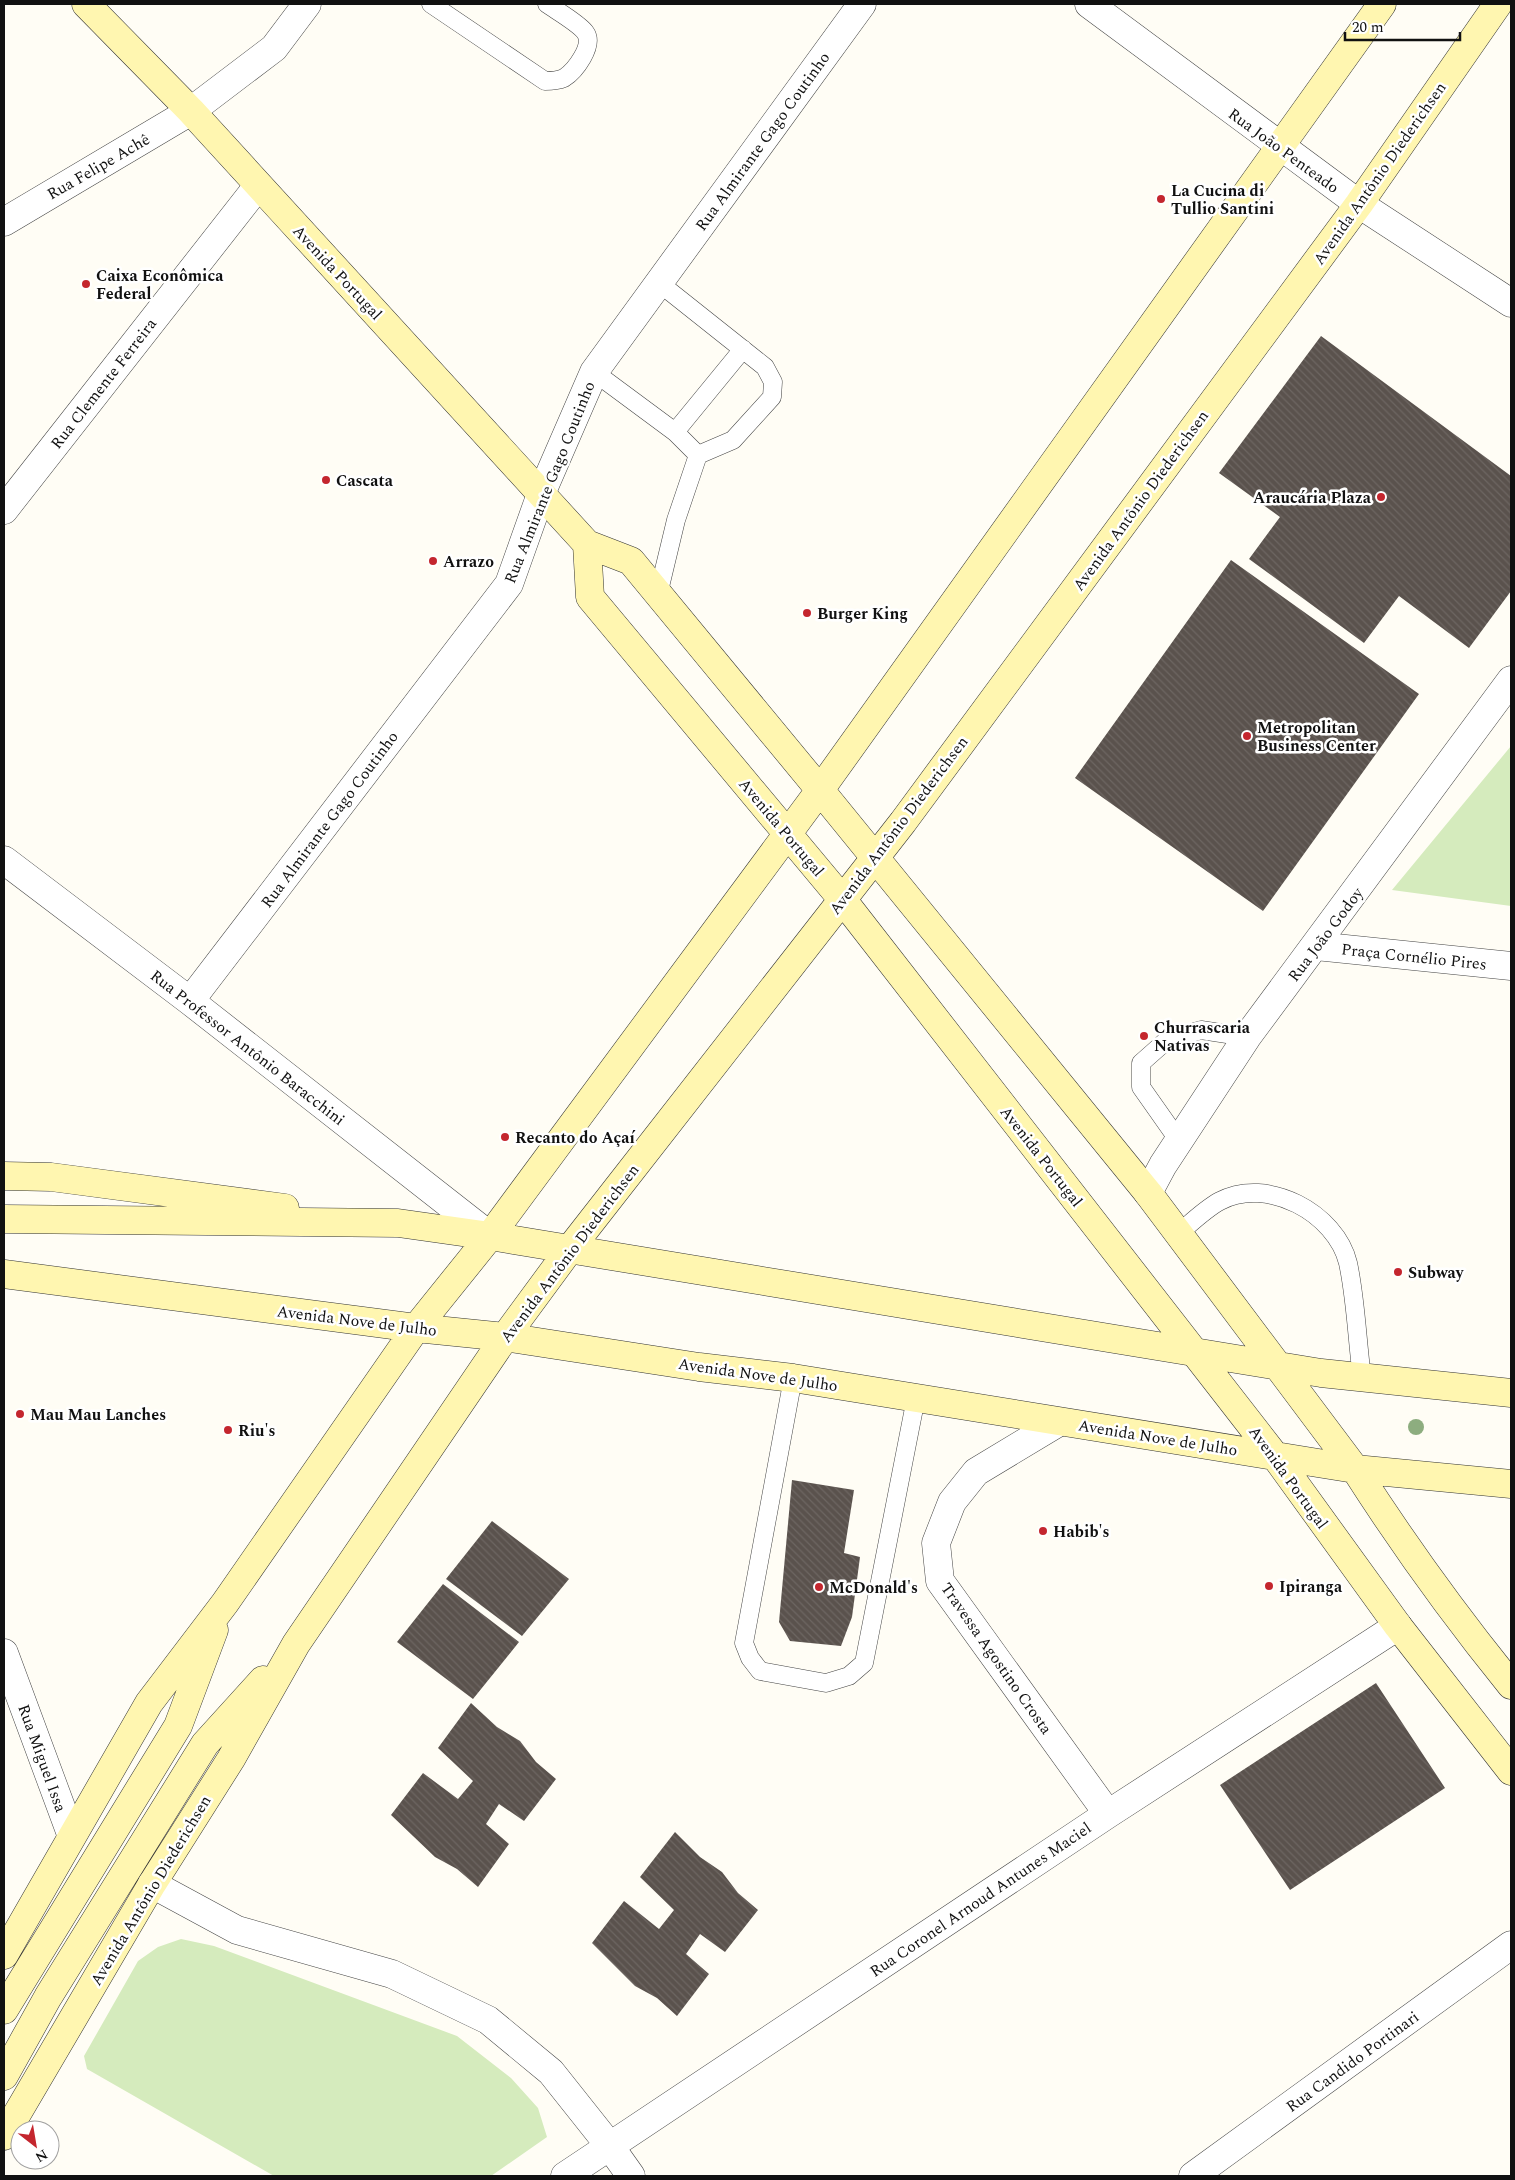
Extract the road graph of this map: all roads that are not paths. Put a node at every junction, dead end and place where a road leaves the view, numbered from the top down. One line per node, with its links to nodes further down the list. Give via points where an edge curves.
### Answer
1 (86, 4): 9 (main road, Avenida Portugal)
2 (307, 4): 9 (street, via 274,48)
3 (547, 4): 8 (lane, via 585,32 588,42 587,52 565,77 556,81 544,81)
4 (862, 4): 14 (street, Rua Almirante Gago Coutinho)
5 (1089, 4): 10 (street, Rua João Penteado)
6 (1382, 4): 10 (main road)
7 (1498, 4): 12 (main road, Avenida Antônio Diederichsen)
8 (435, 5)
9 (191, 111): 11 (main road, Avenida Portugal); 13 (street, Rua Felipe Achê)
10 (1280, 147): 12 (street, Rua João Penteado); 25 (main road)
11 (258, 186): 20 (main road, Avenida Portugal); 21 (street, Rua Clemente Ferreira)
12 (1359, 204): 15 (street, Rua João Penteado); 27 (main road, Avenida Antônio Diederichsen)
13 (4, 222)
14 (658, 282): 16 (lane); 17 (street, Rua Almirante Gago Coutinho)
15 (1511, 302)
16 (742, 349): 18 (lane); 19 (lane, via 765,368 773,382 772,397 733,440)
17 (594, 372): 18 (lane); 20 (street, Rua Almirante Gago Coutinho)
18 (675, 432): 19 (lane)
19 (698, 455): 23 (lane, via 676,520)
20 (541, 494): 22 (main road, Avenida Portugal); 32 (street, Rua Almirante Gago Coutinho, via 510,584)
21 (4, 510)
22 (587, 544): 23 (main road, Avenida Portugal, via 631,562); 26 (main road, Avenida Portugal, via 590,597)
23 (658, 595): 25 (main road, Avenida Portugal)
24 (1511, 680): 30 (street, Rua João Godoy)
25 (820, 790): 26 (main road); 27 (main road, Avenida Portugal)
26 (788, 832): 29 (main road, Avenida Portugal); 40 (main road)
27 (875, 859): 29 (main road, Avenida Antônio Diederichsen); 36 (main road, Avenida Portugal)
28 (4, 860): 32 (street, Rua Professor Antônio Baracchini)
29 (842, 899): 41 (main road, Avenida Antônio Diederichsen); 45 (main road, Avenida Portugal)
30 (1316, 946): 31 (street, Praça Cornélio Pires); 33 (street, Rua João Godoy)
31 (1511, 966)
32 (190, 1001): 40 (street, Rua Professor Antônio Baracchini)
33 (1247, 1037): 34 (street, Rua João Godoy); 34 (lane, via 1201,1030 1167,1040 1141,1063 1141,1087)
34 (1179, 1140): 36 (street, Rua João Godoy)
35 (4, 1176): 38 (main road, via 51,1177)
36 (1148, 1193): 39 (main road, Avenida Portugal)
37 (4, 1219): 38 (main road)
38 (398, 1223): 40 (main road)
39 (1178, 1234): 46 (main road, Avenida Portugal); 47 (lane, via 1220,1201 1246,1193 1274,1195 1312,1211 1332,1231 1347,1262)
40 (490, 1236): 41 (main road); 43 (main road)
41 (568, 1250): 44 (main road, Avenida Antônio Diederichsen); 45 (main road)
42 (4, 1275): 43 (main road, Avenida Nove de Julho)
43 (416, 1328): 44 (main road, Avenida Nove de Julho); 55 (main road)
44 (505, 1337): 48 (main road, Avenida Nove de Julho); 57 (main road, Avenida Antônio Diederichsen)
45 (1195, 1352): 46 (main road); 52 (main road, Avenida Portugal)
46 (1277, 1366): 47 (main road); 53 (main road, Avenida Portugal)
47 (1362, 1377): 49 (main road)
48 (794, 1378): 50 (main road, Avenida Nove de Julho); 50 (lane, via 744,1643 760,1671 826,1683 849,1676 864,1663)
49 (1511, 1393)
50 (916, 1398): 51 (main road, Avenida Nove de Julho)
51 (1059, 1422): 52 (main road, Avenida Nove de Julho); 61 (street, Travessa Agostino Crosta, via 976,1472 952,1502 936,1543 940,1581)
52 (1275, 1456): 53 (main road, Avenida Nove de Julho); 56 (main road, Avenida Portugal)
53 (1355, 1469): 54 (main road, Avenida Nove de Julho); 59 (main road, Avenida Portugal, via 1379,1508)
54 (1511, 1484)
55 (225, 1603): 62 (main road, via 149,1703); 66 (main road, via 178,1726)
56 (1398, 1626): 60 (main road, Avenida Portugal); 61 (street, Rua Coronel Arnoud Antunes Maciel)
57 (296, 1644): 63 (main road, Avenida Antônio Diederichsen, via 231,1760); 67 (main road, Avenida Antônio Diederichsen, via 205,1744 48,1996)
58 (4, 1653): 62 (street, Rua Miguel Issa)
59 (1511, 1685)
60 (1511, 1771)
61 (1108, 1814): 69 (street, Rua Coronel Arnoud Antunes Maciel)
62 (71, 1834): 65 (main road)
63 (152, 1884): 68 (main road, Avenida Antônio Diederichsen); 69 (street, via 237,1930 392,1974 488,2020 551,2072)
64 (1511, 1945): 72 (street, Rua Candido Portinari)
65 (4, 1955)
66 (4, 2010)
67 (4, 2076)
68 (4, 2136)
69 (610, 2145): 70 (street, Rua Coronel Arnoud Antunes Maciel); 71 (street)
70 (565, 2176)
71 (631, 2176)
72 (1192, 2176)

